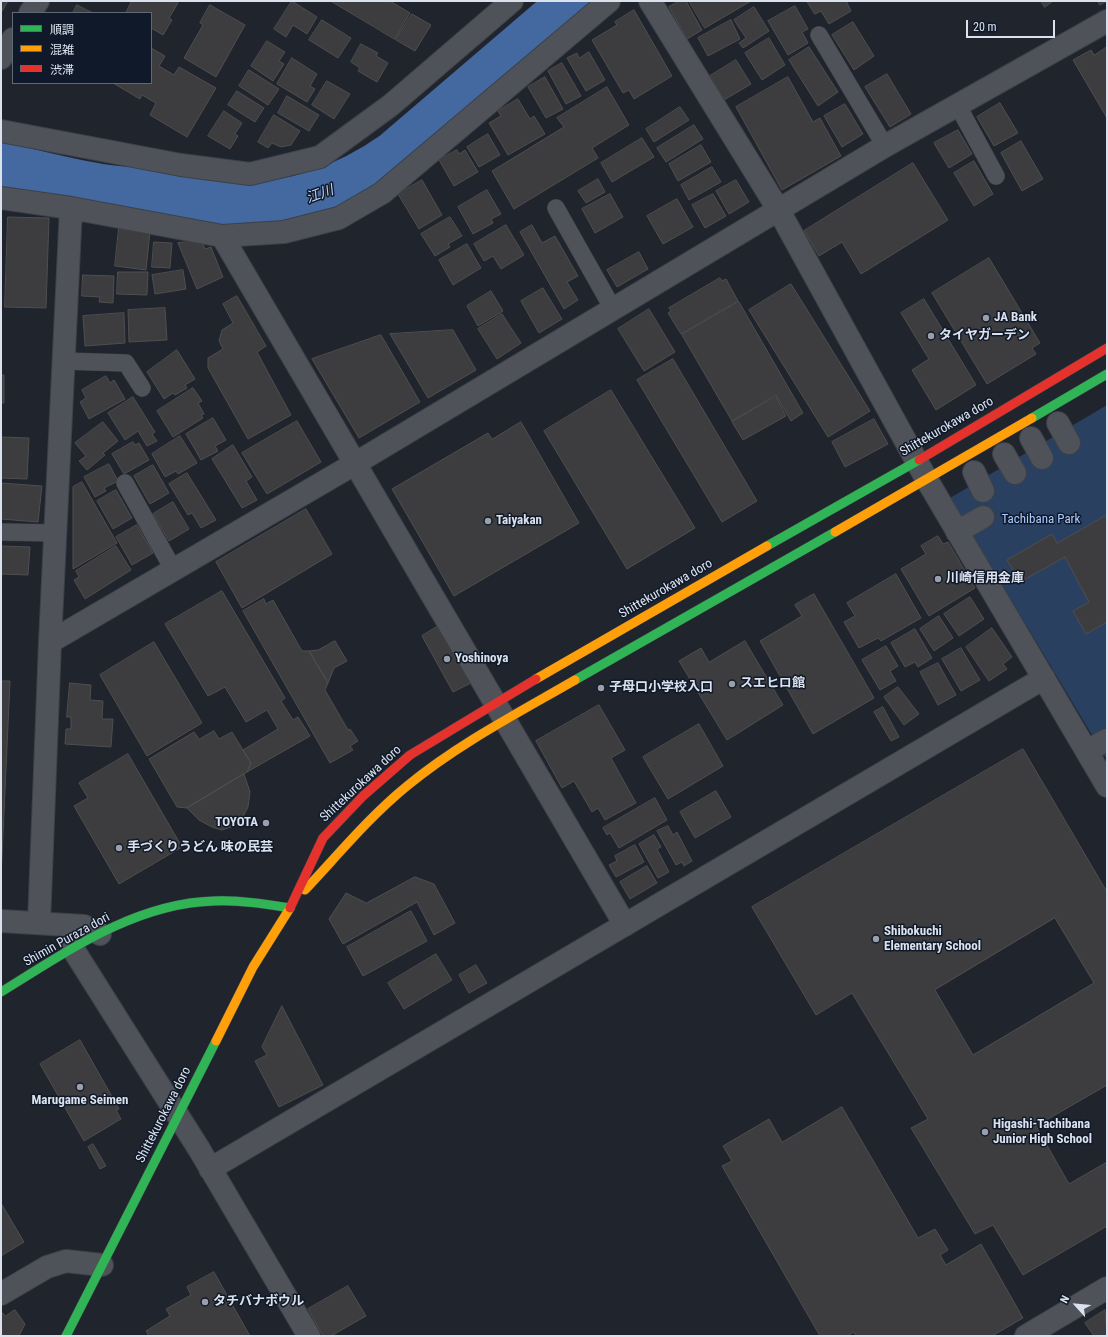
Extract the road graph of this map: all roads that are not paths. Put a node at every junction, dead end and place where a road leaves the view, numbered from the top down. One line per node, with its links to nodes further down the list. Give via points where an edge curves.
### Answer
1 (38, 1): 5 (street)
2 (512, 1): 11 (street, via 391,105 320,157 250,174 182,165)
3 (610, 1): 18 (street, via 382,193 339,218 284,232)
4 (650, 1): 17 (street)
5 (31, 12)
6 (1107, 21): 10 (street)
7 (819, 35): 12 (lane)
8 (12, 41): 9 (street)
9 (1, 58)
10 (957, 104): 12 (street); 13 (lane)
11 (1, 131)
12 (886, 146): 17 (street)
13 (996, 176)
14 (1, 198): 15 (street)
15 (71, 208): 18 (street); 21 (street)
16 (556, 208): 19 (lane)
17 (778, 209): 19 (street); 29 (street)
18 (222, 236): 30 (street)
19 (613, 308): 30 (street)
20 (1107, 348): 29 (main road, Shittekurokawa doro)
21 (64, 361): 23 (lane, via 126,363); 37 (street)
22 (1107, 374): 32 (main road, Shittekurokawa doro)
23 (142, 388)
24 (1058, 423): 26 (street)
25 (1032, 438): 28 (street)
26 (1069, 443)
27 (1004, 454): 31 (street)
28 (1042, 458)
29 (916, 460): 32 (street); 41 (main road, Shittekurokawa doro)
30 (356, 463): 38 (street); 41 (street)
31 (1015, 473)
32 (926, 480): 36 (street); 41 (main road, Shittekurokawa doro)
33 (125, 482): 38 (lane)
34 (983, 517): 36 (street)
35 (1, 532): 37 (lane)
36 (957, 532): 40 (street)
37 (56, 534): 39 (street)
38 (173, 569): 39 (street)
39 (50, 642): 47 (street)
40 (1044, 678): 43 (street); 48 (street)
41 (499, 712): 45 (main road, Shittekurokawa doro, via 374,816); 45 (main road, Shittekurokawa doro, via 410,755 363,796 323,838); 48 (street)
42 (1107, 740): 43 (street)
43 (1087, 751): 44 (street)
44 (1107, 786)
45 (290, 908): 49 (main road, Shimin Puraza dori, via 236,900 190,902 144,914); 52 (main road, Shittekurokawa doro, via 253,967)
46 (1, 921): 47 (street)
47 (39, 923): 49 (street, via 84,926)
48 (624, 925): 53 (street)
49 (100, 934): 50 (main road, Shimin Puraza dori)
50 (74, 949): 51 (main road, Shimin Puraza dori); 52 (street)
51 (1, 992)
52 (178, 1116): 53 (street); 54 (main road, Shittekurokawa doro)
53 (210, 1169): 58 (street)
54 (102, 1265): 56 (street, via 66,1261 47,1267); 57 (main road, Shittekurokawa doro)
55 (1107, 1288): 59 (street)
56 (1, 1294)
57 (66, 1336)
58 (308, 1336)
59 (1026, 1336)

